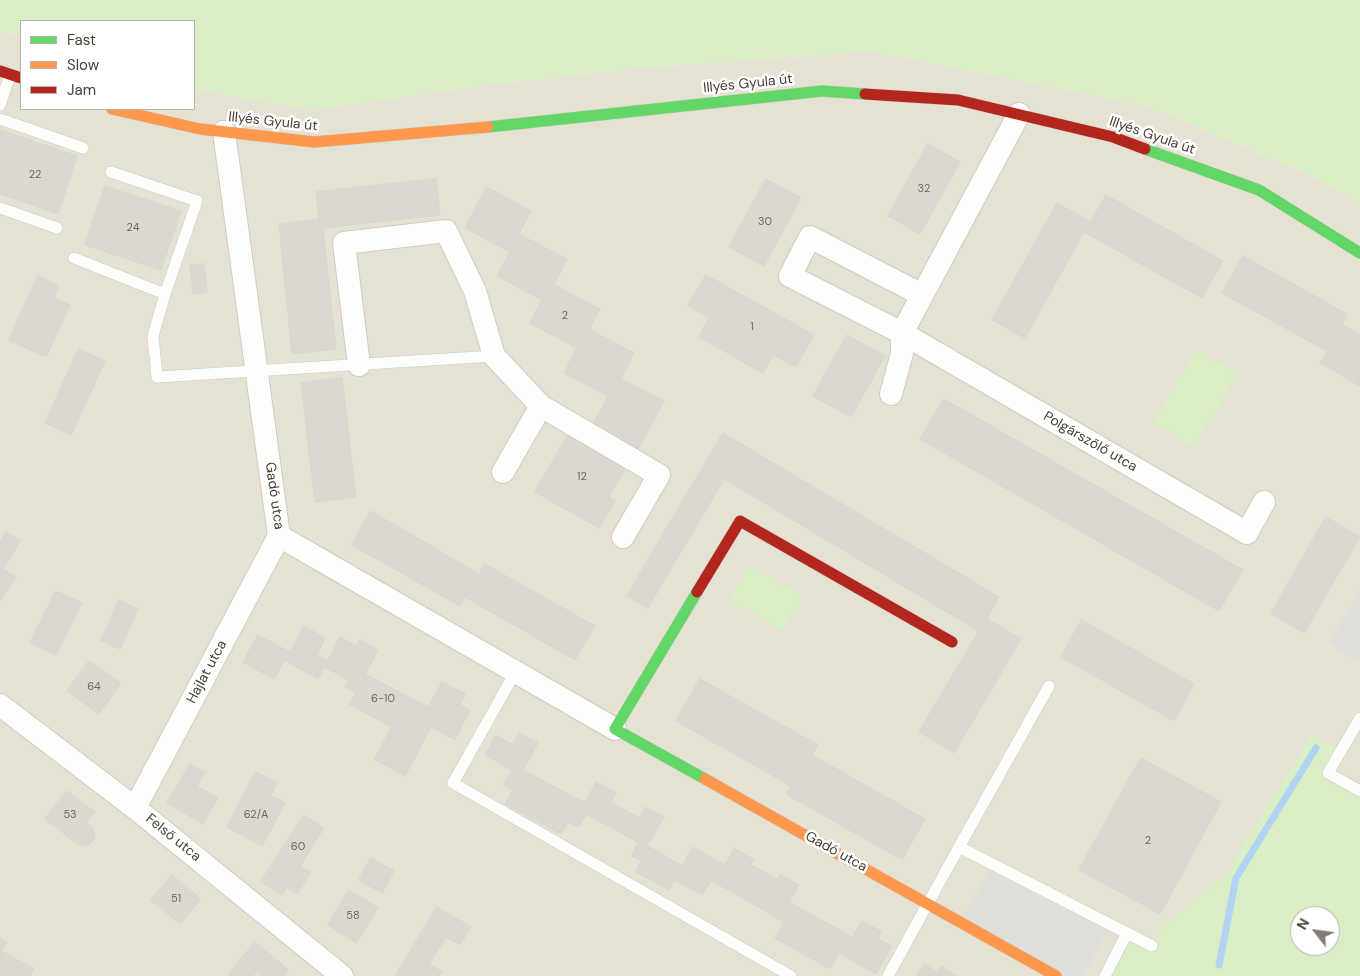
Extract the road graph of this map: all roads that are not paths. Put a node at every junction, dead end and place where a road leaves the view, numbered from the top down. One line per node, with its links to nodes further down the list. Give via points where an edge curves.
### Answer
1 (10, 75): 2 (lane)
2 (0, 105)
3 (116, 110): 6 (street, Illyés Gyula út)
4 (1019, 114): 6 (street, Illyés Gyula út, via 958,100 822,92 314,142); 11 (street, Illyés Gyula út, via 1113,137 1259,190); 14 (street)
5 (0, 119): 7 (lane)
6 (224, 132): 18 (street, Gadó utca)
7 (83, 148)
8 (111, 172): 13 (lane, via 197,201)
9 (0, 208): 10 (lane)
10 (57, 228)
11 (1360, 252)
12 (74, 258): 13 (lane)
13 (164, 294): 18 (lane, via 153,336 157,377)
14 (922, 295): 15 (street); 15 (street, Polgárszőlő utca, via 810,237 790,276)
15 (902, 333): 19 (street, via 902,353); 22 (street, Polgárszőlő utca, via 1247,533)
16 (494, 356): 17 (lane); 17 (street, via 475,291 446,231 344,243); 20 (street)
17 (360, 365): 18 (lane)
18 (256, 371): 23 (street, Gadó utca)
19 (891, 394)
20 (541, 406): 21 (street); 24 (street, via 660,475)
21 (503, 472)
22 (1264, 502)
23 (280, 536): 26 (street, Gadó utca); 32 (street, Hajlat utca)
24 (623, 537)
25 (952, 642): 30 (street, via 740,521)
26 (516, 672): 30 (street, Gadó utca); 38 (lane, via 453,783)
27 (1049, 686): 33 (lane)
28 (0, 705): 32 (street, Felső utca)
29 (1360, 718): 31 (lane, via 1328,773)
30 (615, 728): 34 (street, Gadó utca)
31 (1360, 790)
32 (135, 808): 37 (street, Felső utca)
33 (959, 847): 34 (lane); 35 (lane)
34 (928, 904): 39 (lane); 40 (street, Gadó utca)
35 (1127, 933): 36 (lane); 41 (lane)
36 (1152, 946)
37 (342, 976)
38 (791, 976)
39 (888, 976)
40 (1056, 976)
41 (1105, 976)

